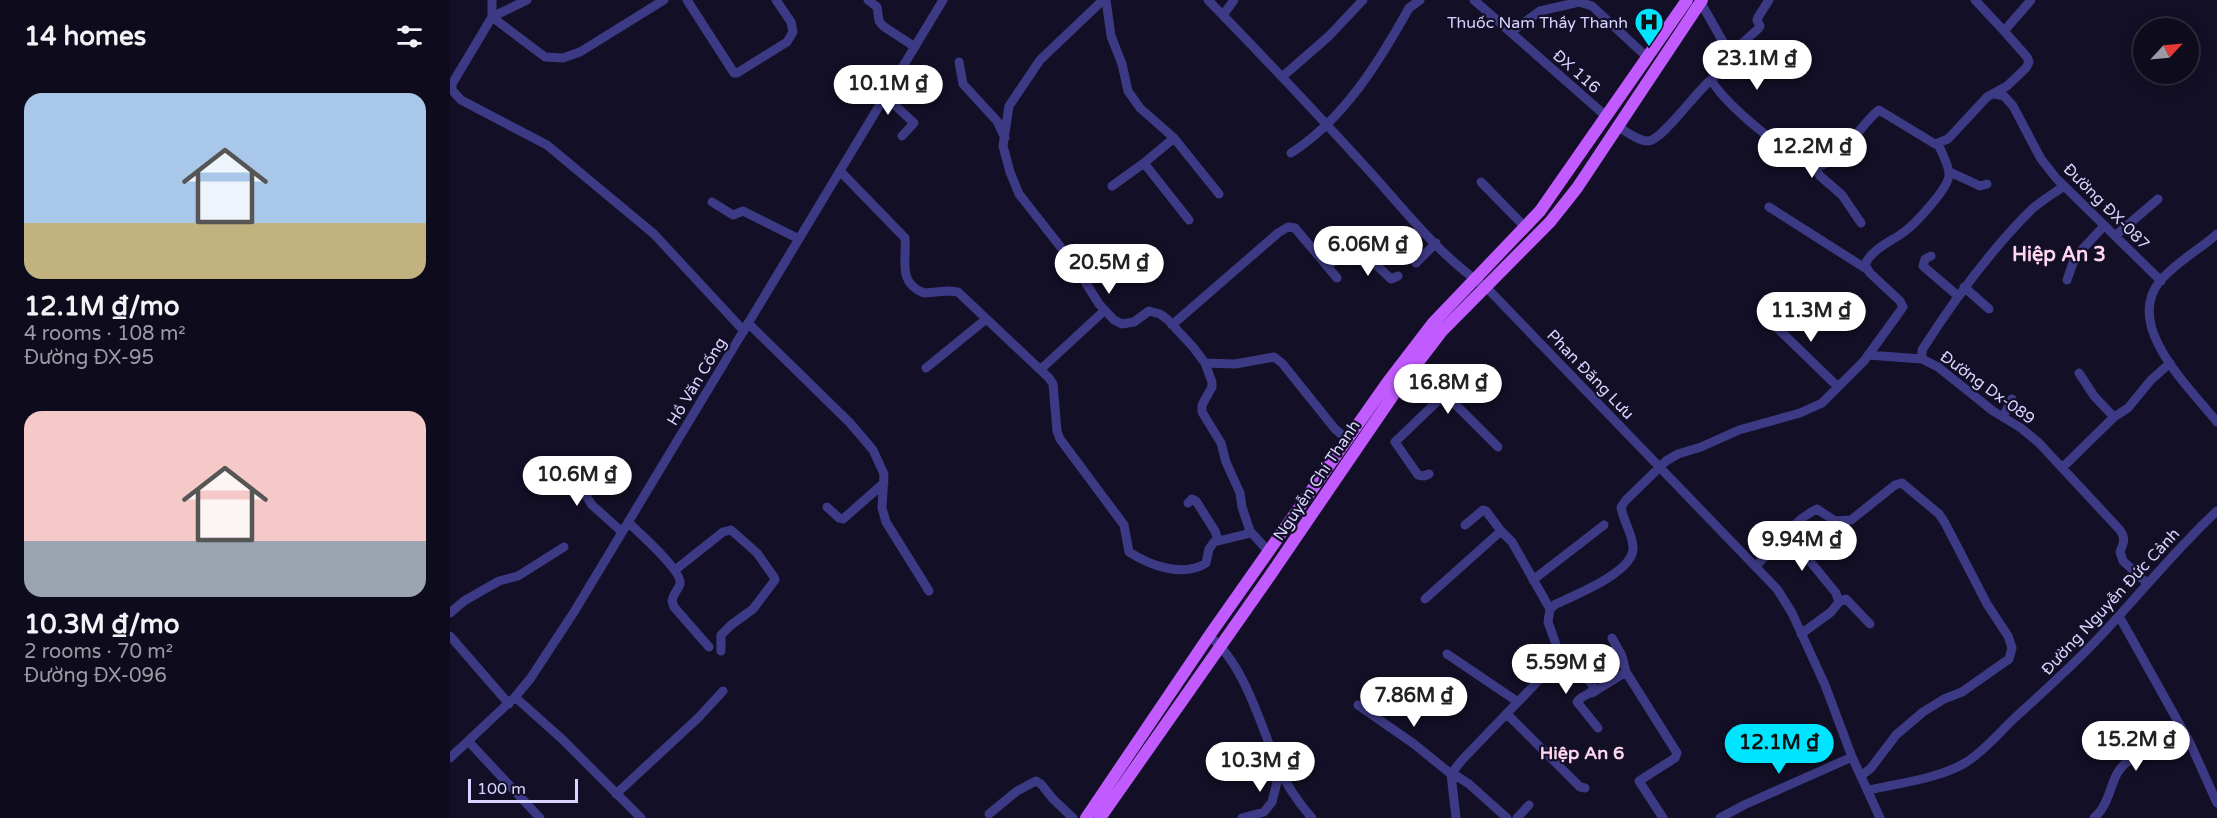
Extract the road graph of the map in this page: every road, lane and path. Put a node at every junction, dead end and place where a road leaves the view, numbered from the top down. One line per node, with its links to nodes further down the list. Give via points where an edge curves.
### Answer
1 (492, 0): 21 (street)
2 (527, 0): 21 (street)
3 (664, 0): 21 (street, via 580,52 563,58 545,57)
4 (687, 0): 5 (street, via 737,73 787,42 793,32)
5 (776, 0)
6 (868, 0): 24 (street, via 877,7 883,26)
7 (943, 0): 24 (street, Hồ Văn Cống)
8 (1104, 0): 38 (street, via 1040,60 1009,106); 39 (street, via 1128,91 1140,108)
9 (1208, 0): 20 (street, Phan Đăng Lưu)
10 (1234, 0): 20 (street)
11 (1363, 0): 29 (street)
12 (1420, 0): 35 (street, via 1409,8 1366,80)
13 (1474, 0): 23 (street, ĐX 116)
14 (1687, 0): 27 (main road, Nguyễn Chí Thanh)
15 (1769, 0): 25 (street, via 1758,17 1758,29)
16 (1975, 0): 22 (street)
17 (2031, 0): 22 (street)
18 (1582, 1): 23 (street, via 1540,11); 27 (street)
19 (1700, 1): 25 (street); 36 (main road, Nguyễn Chí Thanh)
20 (1223, 15): 29 (street, Phan Đăng Lưu)
21 (492, 17): 31 (street)
22 (2004, 31): 32 (street, via 2029,62)
23 (1511, 32): 34 (street, ĐX 116)
24 (915, 47): 33 (street, Hồ Văn Cống)
25 (1729, 56): 26 (street, via 1758,78); 30 (street)
26 (1780, 57)
27 (1648, 58): 34 (main road, Nguyễn Chí Thanh)
28 (959, 62): 38 (street, via 963,84 997,121)
29 (1282, 77): 35 (street, Phan Đăng Lưu)
30 (1712, 79): 36 (street, via 1656,139 1644,141); 43 (street, via 1721,95 1752,124)
31 (451, 90): 79 (street, via 461,100 547,145 654,234)
32 (1995, 94): 40 (street, via 1984,100 1948,139); 49 (street, Đường ĐX-087, via 2004,96 2013,106 2041,159)
33 (885, 96): 37 (street, via 914,123); 44 (street, Hồ Văn Cống)
34 (1607, 117): 57 (main road, Nguyễn Chí Thanh)
35 (1327, 124): 41 (street); 61 (street, Phan Đăng Lưu)
36 (1618, 127): 71 (main road, Nguyễn Chí Thanh, via 1550,222)
37 (903, 136)
38 (1005, 138): 75 (street, via 1010,172 1019,194)
39 (1174, 138): 42 (street); 50 (street)
40 (1938, 143): 43 (street, via 1879,110 1833,158); 45 (street)
41 (1291, 153)
42 (1144, 163): 48 (street); 54 (street)
43 (1814, 166): 55 (street, via 1842,195)
44 (840, 171): 60 (street, Hồ Văn Cống); 77 (street, via 905,238 904,272 913,286 924,293 958,292)
45 (1950, 172): 47 (street, via 1980,186); 65 (street, via 1934,201 1914,223 1867,260)
46 (1481, 182): 57 (street)
47 (1987, 184)
48 (1112, 186)
49 (2064, 186): 56 (street, Đường ĐX-087); 72 (street, via 2030,211)
50 (1219, 194)
51 (2158, 199): 59 (street)
52 (712, 202): 60 (street, via 736,216 741,210)
53 (1769, 207): 65 (street)
54 (1189, 220)
55 (1861, 224)
56 (2104, 226): 59 (street, Đường ĐX-087); 69 (street, via 2075,257)
57 (1526, 227): 68 (main road, Nguyễn Chí Thanh)
58 (2217, 234): 70 (street)
59 (2115, 236): 70 (street, Đường ĐX-087)
60 (799, 239): 79 (street, Hồ Văn Cống)
61 (1436, 243): 63 (street); 68 (street, Phan Đăng Lưu)
62 (1931, 256): 73 (street, via 1923,266)
63 (1416, 263)
64 (1328, 266): 66 (street, via 1344,252 1356,249 1391,279); 67 (street); 78 (street, via 1295,228 1288,227)
65 (1868, 270): 80 (street, via 1903,306)
66 (1398, 276)
67 (1337, 278)
68 (1474, 279): 71 (street, Phan Đăng Lưu); 94 (main road, Nguyễn Chí Thanh, via 1433,322)
69 (2067, 280)
70 (2161, 281): 83 (street, via 2151,295 2148,319)
71 (1486, 287): 84 (main road, Nguyễn Chí Thanh, via 1442,331); 98 (street, Phan Đăng Lưu)
72 (1964, 287): 73 (street); 74 (street)
73 (1958, 296): 81 (street, via 1922,350)
74 (1989, 309)
75 (1105, 310): 78 (street, via 1122,324 1134,322 1149,311); 86 (street)
76 (1767, 318): 88 (street)
77 (985, 320): 85 (street); 86 (street)
78 (1172, 324): 82 (street)
79 (746, 327): 101 (street, via 850,423 873,450); 105 (street, Hồ Văn Cống)
80 (1868, 355): 81 (street, Đường Dx-089); 88 (street)
81 (1922, 359): 91 (street, Đường Dx-089)
82 (1205, 363): 94 (street, via 1235,364 1274,357); 111 (street, via 1212,387 1202,412 1221,443)
83 (2170, 363): 92 (street, via 2128,408); 93 (street, via 2185,387)
84 (1414, 367): 89 (street); 95 (main road, Nguyễn Chí Thanh)
85 (926, 368)
86 (1041, 369): 112 (street, via 1053,384 1060,440 1124,525 1129,552 1181,570 1206,563 1209,549)
87 (2079, 372): 92 (street)
88 (1838, 387): 98 (street, via 1815,407 1739,430 1677,454)
89 (1445, 394): 96 (street); 100 (street, via 1395,442 1418,475)
90 (2012, 399): 91 (street)
91 (2003, 417): 99 (street, Đường Dx-089, via 2039,443)
92 (2114, 417): 99 (street)
93 (2217, 422)
94 (1347, 439): 95 (main road); 114 (main road, Nguyễn Chí Thanh)
95 (1358, 447): 130 (main road, Nguyễn Chí Thanh)
96 (1498, 447)
97 (546, 463): 110 (street, via 583,491 592,505)
98 (1660, 466): 115 (street, Phan Đăng Lưu); 122 (street, via 1621,507 1634,546 1633,556 1600,582)
99 (2062, 468): 118 (street, Đường Dx-089, via 2124,535 2123,561)
100 (1429, 474)
101 (884, 483): 103 (street, via 843,519); 119 (street, via 882,508 886,522)
102 (1188, 503): 112 (street, via 1196,501)
103 (827, 507)
104 (2217, 511): 118 (street, Đường Nguyễn Đức Cảnh)
105 (628, 522): 110 (street, Hồ Văn Cống); 116 (street)
106 (1465, 525): 108 (street, via 1483,510)
107 (1604, 525): 117 (street)
108 (1501, 531): 117 (street, via 1512,542); 120 (street)
109 (1789, 531): 115 (street); 121 (street); 149 (street, via 1817,509 1835,521 1851,520 1902,483 1939,514 2012,648 2009,659 1962,692 1923,712 1896,735)
110 (622, 532): 138 (street, Hồ Văn Cống, via 574,612)
111 (1251, 533): 112 (street); 114 (street)
112 (1218, 540)
113 (564, 547): 123 (street, via 518,576 500,580)
114 (1269, 552): 128 (main road, Nguyễn Chí Thanh)
115 (1756, 566): 126 (street, Phan Đăng Lưu, via 1778,589)
116 (675, 570): 131 (street, via 680,583 673,595 674,607); 132 (street, via 723,532 731,530 757,553 776,580 753,609 721,635)
117 (1533, 580): 122 (street)
118 (2147, 583): 124 (street, Đường Nguyễn Đức Cảnh)
119 (929, 591)
120 (1425, 599)
121 (1839, 602): 125 (street, via 1846,599); 126 (street)
122 (1550, 609): 133 (street, via 1548,622)
123 (450, 613)
124 (2119, 616): 144 (street); 151 (street, Đường Nguyễn Đức Cảnh, via 2063,676 1978,754 1945,771)
125 (1870, 624)
126 (1801, 634): 146 (street, Phan Đăng Lưu, via 1825,685)
127 (450, 636): 138 (street)
128 (1209, 636): 130 (street); 159 (main road, Nguyễn Chí Thanh)
129 (1612, 638): 135 (street)
130 (1221, 646): 147 (street, via 1236,669); 160 (main road, Nguyễn Chí Thanh)
131 (709, 647)
132 (721, 651)
133 (1557, 653): 137 (street, via 1591,682); 139 (street, via 1542,677)
134 (1447, 654): 139 (street)
135 (1626, 672): 137 (street); 166 (street, via 1677,753 1639,781)
136 (723, 692): 152 (street)
137 (1592, 693): 142 (street, via 1577,702)
138 (512, 701): 143 (street, Hồ Văn Cống); 152 (street, via 562,739)
139 (1518, 702): 141 (street)
140 (1358, 705): 148 (street)
141 (1507, 714): 148 (street); 150 (street)
142 (1598, 728)
143 (469, 742): 145 (street, Hồ Văn Cống); 156 (street)
144 (2190, 743): 153 (street); 169 (street, via 2125,763)
145 (450, 758)
146 (1851, 758): 149 (street, Phan Đăng Lưu); 167 (street)
147 (1280, 770): 161 (street, via 1272,802 1264,812); 162 (street)
148 (1452, 773): 163 (street); 164 (street)
149 (1861, 776): 151 (street, Phan Đăng Lưu)
150 (1585, 788)
151 (1869, 790): 168 (street, Phan Đăng Lưu)
152 (616, 794): 157 (street)
153 (2217, 803)
154 (1529, 805): 165 (street)
155 (989, 814): 158 (street, via 1036,781)
156 (540, 818)
157 (641, 818)
158 (1073, 818)
159 (1086, 818)
160 (1100, 818)
161 (1242, 818)
162 (1312, 818)
163 (1456, 818)
164 (1507, 818)
165 (1517, 818)
166 (1663, 818)
167 (1720, 818)
168 (1880, 818)
169 (2094, 818)

